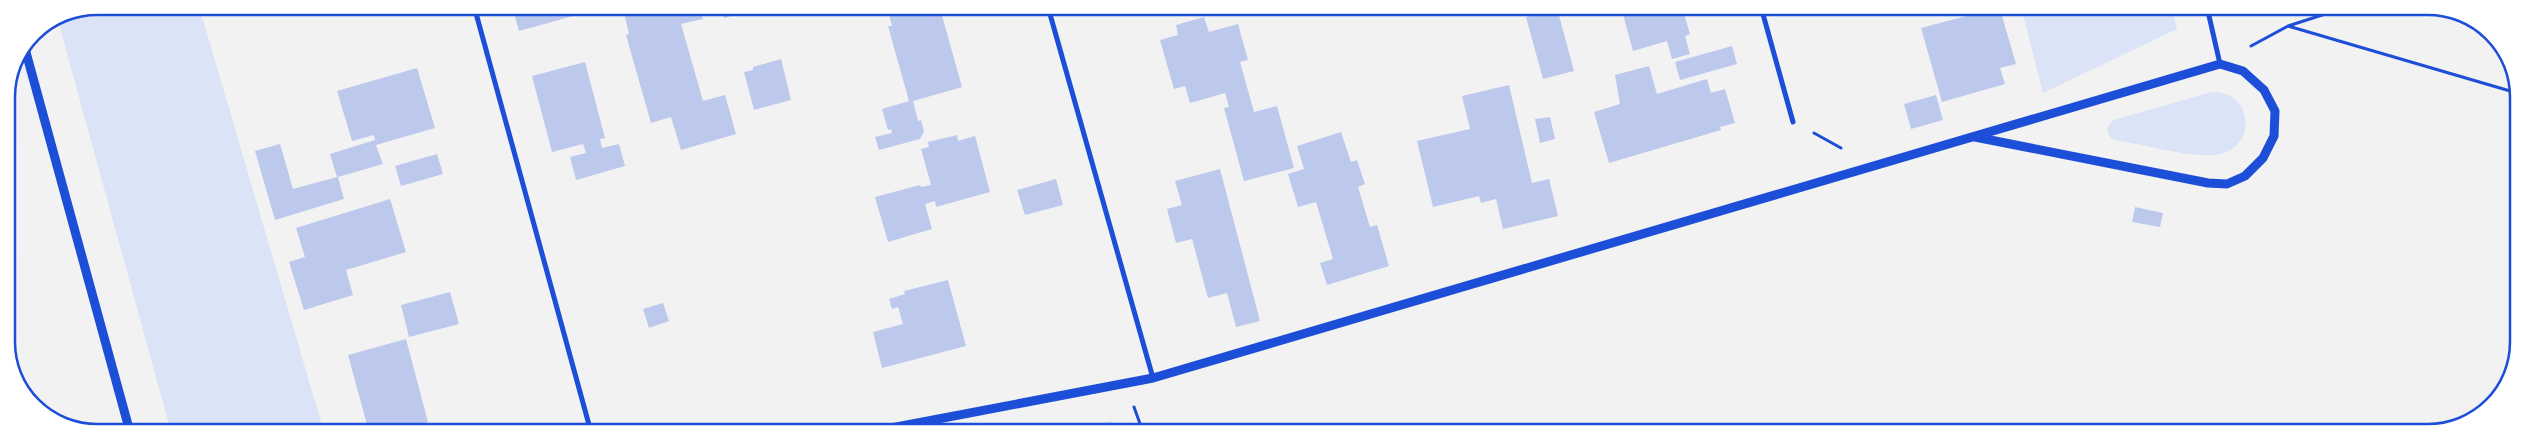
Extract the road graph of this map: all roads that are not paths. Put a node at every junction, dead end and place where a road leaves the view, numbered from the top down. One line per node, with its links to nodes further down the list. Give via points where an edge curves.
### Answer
1 (476, 15): 11 (street)
2 (1050, 15): 9 (street)
3 (1763, 15): 7 (street)
4 (2209, 15): 6 (street)
5 (27, 55): 10 (street)
6 (2220, 64): 8 (street); 8 (street, via 2243,71 2264,90 2275,111 2274,136 2262,158 2245,176 2227,184 2208,183)
7 (1794, 122)
8 (1975, 137): 9 (street)
9 (1153, 378): 12 (street)
10 (128, 424)
11 (589, 424)
12 (912, 424)

